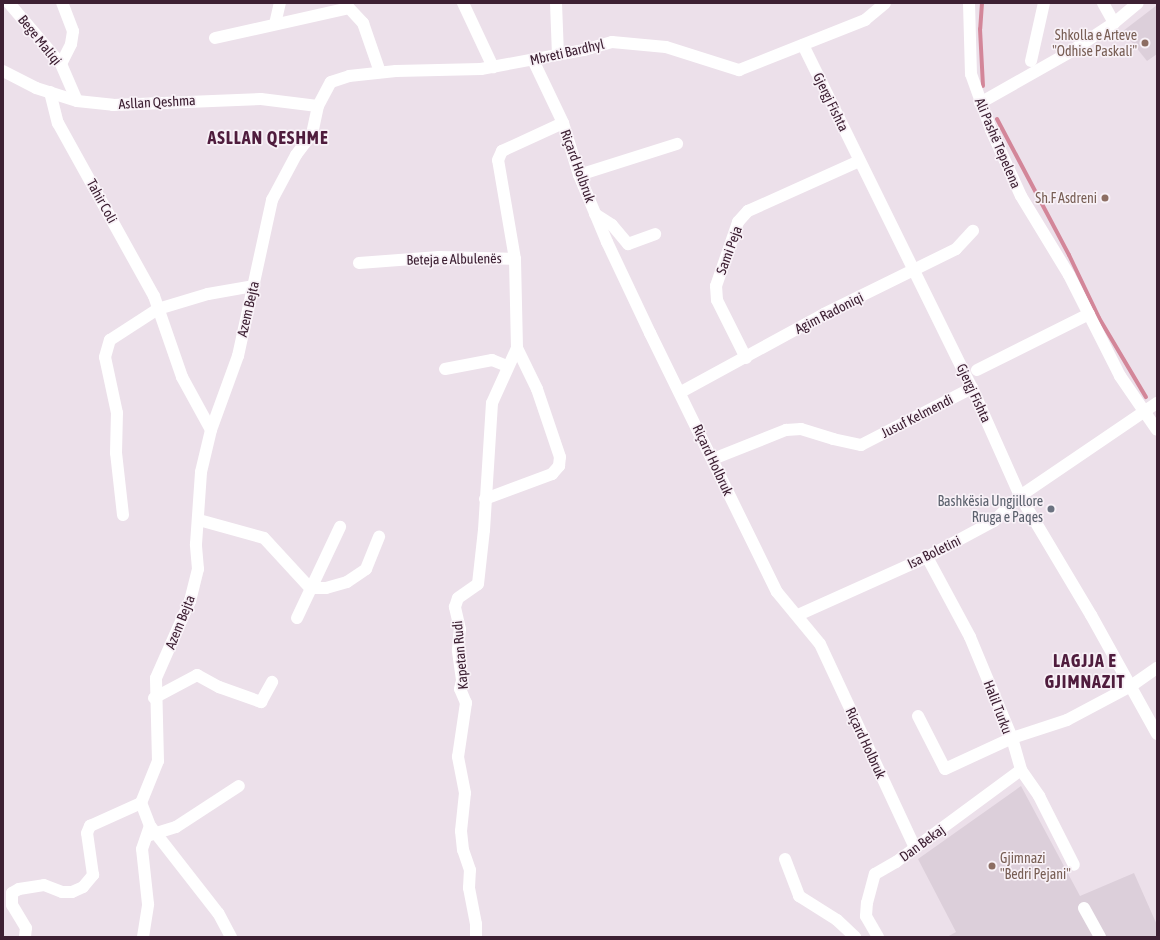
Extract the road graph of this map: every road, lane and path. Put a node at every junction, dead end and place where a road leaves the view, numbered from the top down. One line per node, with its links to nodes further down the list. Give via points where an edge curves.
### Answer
1 (9, 3): 18 (street, Bege Maliqi)
2 (62, 3): 18 (street, via 73,31 71,44)
3 (280, 3): 12 (street)
4 (463, 3): 19 (street)
5 (556, 3): 15 (street)
6 (885, 3): 14 (street, Mbreti Bardhyl, via 865,20)
7 (969, 3): 24 (street, Ali Pashë Tepelena, via 971,74)
8 (1044, 3): 17 (street)
9 (1103, 3): 11 (street)
10 (1138, 3): 11 (street)
11 (1114, 23): 24 (street, via 1030,77)
12 (275, 24): 13 (street); 21 (street, via 350,8 363,23)
13 (215, 38)
14 (803, 45): 15 (street, Mbreti Bardhyl, via 739,70 666,47 612,42); 28 (street, Gjergj Fishta)
15 (558, 55): 16 (street, Mbreti Bardhyl)
16 (533, 60): 19 (street, Mbreti Bardhyl); 26 (street, Riçard Holbruk)
17 (1031, 61)
18 (61, 64): 23 (street, Bege Maliqi)
19 (492, 67): 21 (street, Mbreti Bardhyl)
20 (3, 71): 22 (street, Asllan Qeshma)
21 (380, 72): 25 (street, Mbreti Bardhyl, via 349,76 331,82)
22 (50, 92): 23 (street, Asllan Qeshma); 37 (street, Tahir Coli, via 58,123 110,214)
23 (77, 101): 25 (street, Asllan Qeshma, via 113,105 261,99)
24 (980, 103): 38 (street, Ali Pashë Tepelena, via 1021,196)
25 (318, 106): 36 (street, Azem Bejta, via 312,134 296,155 272,200)
26 (563, 123): 29 (street, Riçard Holbruk); 33 (street, Beteja e Albulenës, via 502,151 498,160)
27 (677, 144): 29 (street)
28 (859, 161): 35 (street, Gjergj Fishta); 40 (street, Sami Peja, via 748,212 738,222 716,286 717,300)
29 (579, 175): 30 (street, Riçard Holbruk)
30 (595, 214): 32 (street, via 612,225 628,244); 45 (street, Riçard Holbruk)
31 (973, 231): 35 (street, Agim Radoniqi, via 956,249)
32 (655, 234)
33 (515, 259): 34 (street, Beteja e Albulenës, via 439,257); 39 (street)
34 (359, 263)
35 (913, 271): 40 (street, Agim Radoniqi, via 824,314); 44 (street, Gjergj Fishta)
36 (254, 286): 37 (street, via 208,294); 48 (street, Azem Bejta, via 238,356)
37 (158, 309): 48 (street, Tahir Coli, via 182,377); 53 (street, via 110,340 105,357 117,413 116,453)
38 (1089, 314): 43 (street); 47 (street, Ali Pashë Tepelena, via 1120,376)
39 (517, 348): 41 (street, Kapetan Rudi); 52 (street, via 537,389 560,457 559,466 552,474)
40 (746, 358): 45 (street, Agim Radoniqi)
41 (507, 366): 42 (street, via 492,360); 52 (street, Kapetan Rudi, via 492,403)
42 (445, 369)
43 (977, 370)
44 (972, 388): 50 (street, Jusuf Kelmendi, via 861,445 801,428 786,430); 51 (street, Gjergj Fishta)
45 (681, 392): 50 (street, Riçard Holbruk)
46 (1157, 403): 47 (street, Isa Boletini)
47 (1144, 412): 49 (street, Ali Pashë Tepelena); 51 (street, Isa Boletini)
48 (211, 430): 54 (street, Azem Bejta, via 201,472)
49 (1157, 430)
50 (713, 459): 59 (street, Riçard Holbruk, via 777,592)
51 (1020, 496): 57 (street, Isa Boletini, via 994,522); 63 (street, Gjergj Fishta)
52 (486, 499): 79 (street, Kapetan Rudi, via 478,584 458,598 455,607 460,629 460,689 466,703 458,757 465,793 461,831 463,850 470,870 469,888)
53 (122, 516)
54 (199, 520): 58 (street, via 264,538); 64 (street, Azem Bejta, via 196,544 198,569 190,601 156,678)
55 (340, 527): 58 (street)
56 (379, 536): 58 (street, via 366,569 347,582 326,588)
57 (927, 557): 59 (street, Isa Boletini); 67 (street, Halil Turku, via 970,637)
58 (310, 588): 60 (street)
59 (798, 615): 72 (street, Riçard Holbruk, via 820,644)
60 (297, 618)
61 (1157, 668): 63 (street)
62 (272, 682): 64 (street, via 261,702 219,687 197,675)
63 (1131, 686): 66 (street, Gjergj Fishta); 67 (street, via 1067,720)
64 (154, 698): 70 (street, Azem Bejta, via 158,761)
65 (918, 716): 67 (street, Halil Turku, via 945,769)
66 (1157, 734)
67 (1012, 738): 68 (street)
68 (1022, 770): 72 (street, Dan Bekaj); 74 (street, via 1039,796)
69 (239, 786): 71 (street, via 176,827)
70 (141, 803): 71 (street); 76 (street, via 90,826 87,833 93,876 83,887 72,892 62,892 44,885 19,889 12,893 12,905 26,928)
71 (151, 831): 77 (street, via 142,849 148,904); 78 (street, via 218,913)
72 (915, 848): 81 (street, Dan Bekaj, via 875,874 866,916)
73 (785, 859): 80 (street, via 799,896 837,920)
74 (1074, 865)
75 (1084, 908): 82 (street)
76 (25, 937)
77 (143, 937)
78 (230, 937)
79 (476, 937)
80 (855, 937)
81 (878, 937)
82 (1100, 937)

